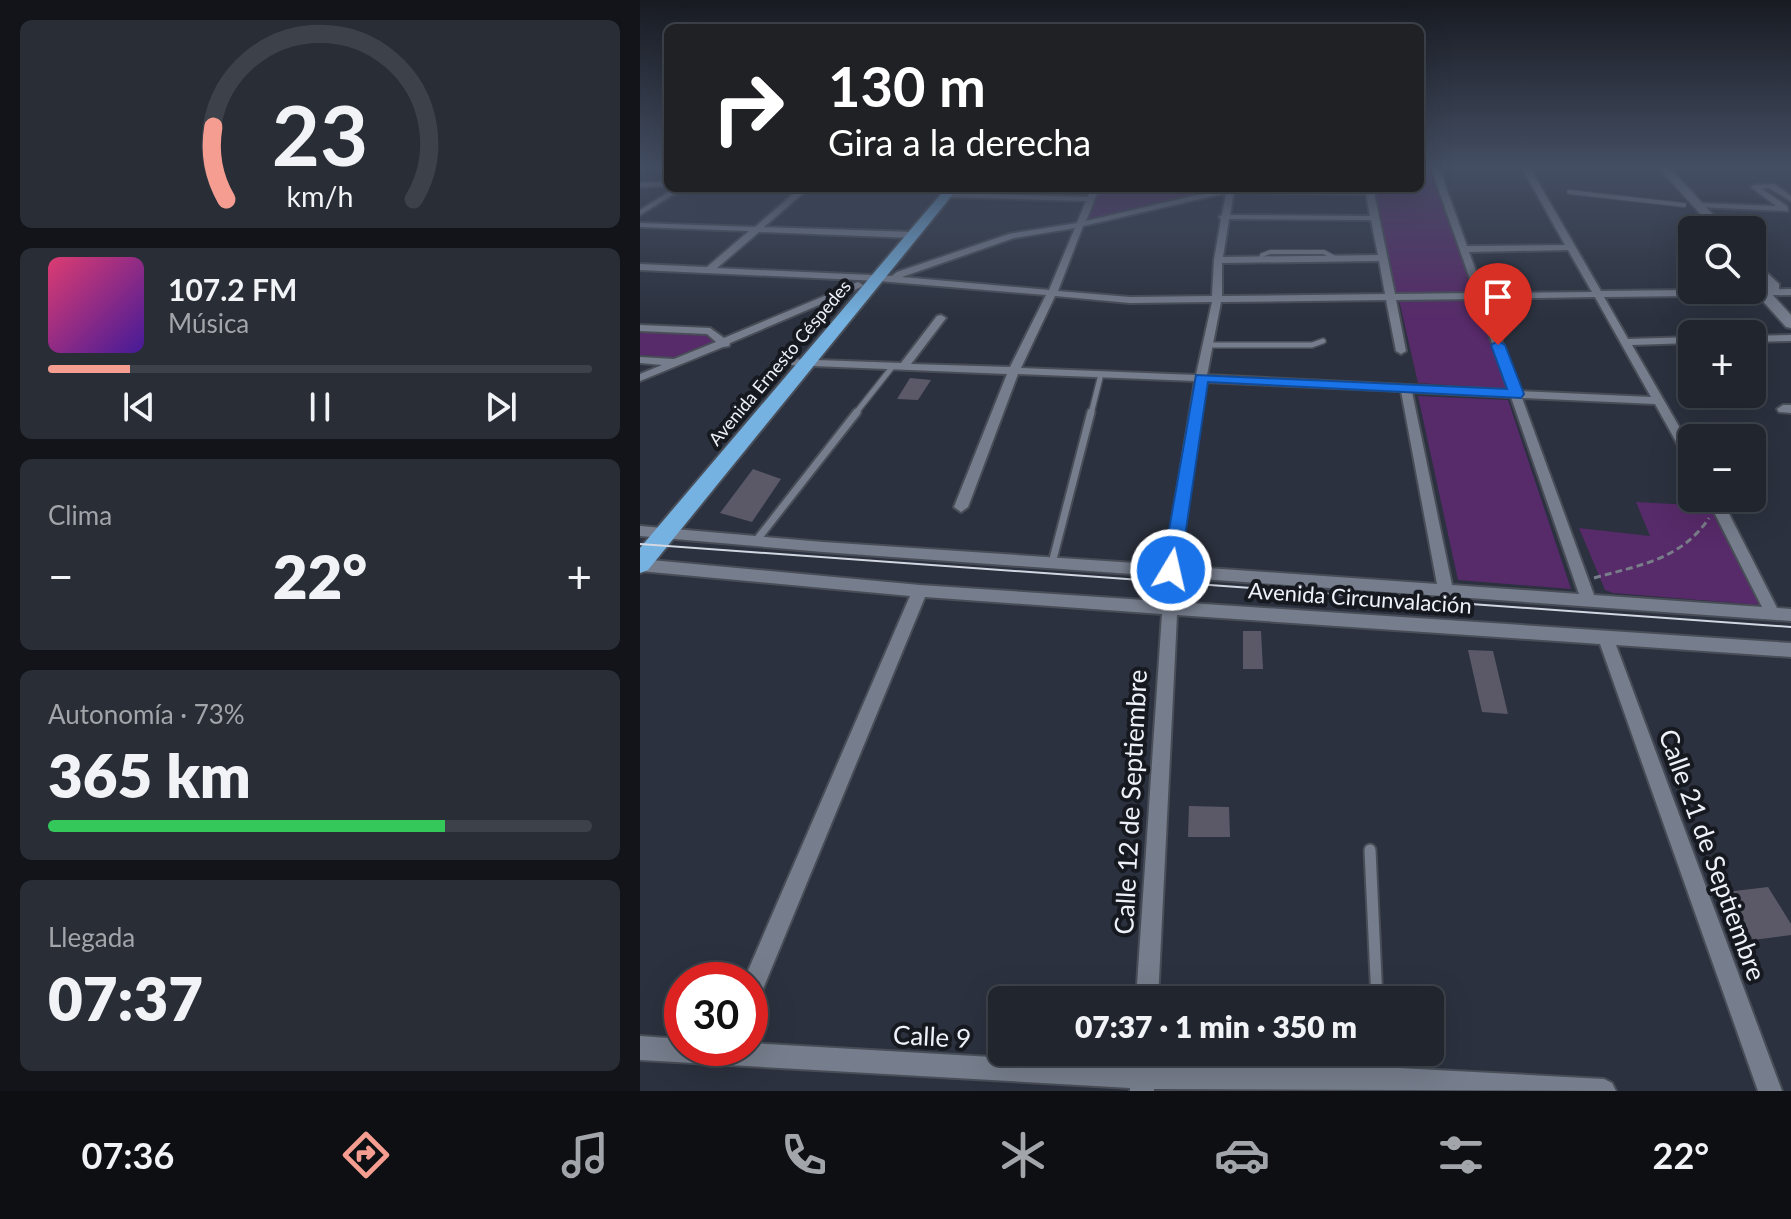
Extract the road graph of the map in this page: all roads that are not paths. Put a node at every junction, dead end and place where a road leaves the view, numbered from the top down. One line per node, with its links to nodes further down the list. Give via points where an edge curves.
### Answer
1 (1375, 218): 15 (street)
2 (769, 219): 11 (street)
3 (921, 219): 12 (highway, Avenida Ernesto Céspedes)
4 (1085, 219): 9 (street)
5 (1105, 219): 9 (street)
6 (1223, 219): 16 (street)
7 (1453, 219): 14 (street)
8 (1554, 219): 13 (street)
9 (1083, 224): 20 (street, via 1012,236); 23 (street)
10 (640, 225): 11 (street)
11 (757, 229): 12 (street); 18 (street)
12 (907, 235): 20 (highway, Avenida Ernesto Céspedes)
13 (1570, 247): 14 (street); 24 (street)
14 (1464, 249): 25 (street)
15 (1382, 258): 16 (street); 27 (street)
16 (1218, 260): 28 (street)
17 (640, 267): 18 (street)
18 (709, 270): 20 (street)
19 (1766, 275): 22 (main road)
20 (874, 280): 23 (street); 38 (street); 42 (highway, Avenida Ernesto Céspedes)
21 (1678, 290): 24 (street)
22 (1785, 292): 29 (main road)
23 (1052, 293): 28 (street, via 1130,300); 45 (street)
24 (1596, 294): 25 (street); 37 (street)
25 (1480, 296): 27 (street); 50 (street)
26 (1766, 296): 31 (main road)
27 (1389, 297): 28 (street); 40 (street)
28 (1217, 299): 39 (street)
29 (1791, 304)
30 (941, 318): 44 (street)
31 (1791, 324)
32 (640, 328): 38 (street, via 710,331)
33 (1791, 338): 34 (street)
34 (1766, 339)
35 (1678, 340): 37 (street)
36 (1323, 341): 39 (lane)
37 (1624, 342): 51 (street)
38 (725, 344): 43 (street)
39 (1206, 345): 48 (street)
40 (1401, 351)
41 (640, 360): 43 (street)
42 (797, 362): 44 (street); 55 (highway, Avenida Ernesto Céspedes)
43 (678, 363): 47 (street)
44 (898, 366): 45 (street); 56 (lane)
45 (1014, 370): 46 (street); 53 (street)
46 (1101, 374): 48 (street); 57 (lane)
47 (640, 378)
48 (1201, 378): 49 (street); 59 (street)
49 (1406, 390): 50 (street); 60 (street)
50 (1516, 394): 51 (street); 62 (street)
51 (1658, 401): 52 (street)
52 (1678, 436)
53 (961, 507)
54 (1721, 512): 64 (street)
55 (649, 535): 56 (street, Avenida Circunvalación); 58 (highway, Avenida Ernesto Céspedes)
56 (756, 541): 57 (street, Avenida Circunvalación)
57 (1052, 563): 59 (street, Avenida Circunvalación)
58 (640, 564): 61 (street, Avenida Circunvalación)
59 (1171, 570): 60 (street, Avenida Circunvalación)
60 (1446, 590): 62 (street, Avenida Circunvalación)
61 (920, 591): 63 (street, Avenida Circunvalación); 69 (street)
62 (1589, 602): 64 (street, Avenida Circunvalación)
63 (1170, 607): 66 (street, Avenida Circunvalación); 70 (street, Calle 12 de Septiembre)
64 (1773, 614): 65 (street, Avenida Circunvalación)
65 (1791, 615)
66 (1605, 637): 67 (street, Avenida Circunvalación); 79 (street, Calle 21 de Septiembre)
67 (1791, 650)
68 (1370, 850): 71 (lane)
69 (763, 962)
70 (1148, 986)
71 (1376, 986)
72 (640, 1048): 73 (street, Calle 9)
73 (664, 1049)
74 (768, 1054): 77 (street, Calle 9)
75 (1380, 1066): 76 (lane)
76 (1380, 1079): 77 (street, Calle 9); 78 (street, Calle 9)
77 (1142, 1084)
78 (1604, 1091)
79 (1770, 1091)

